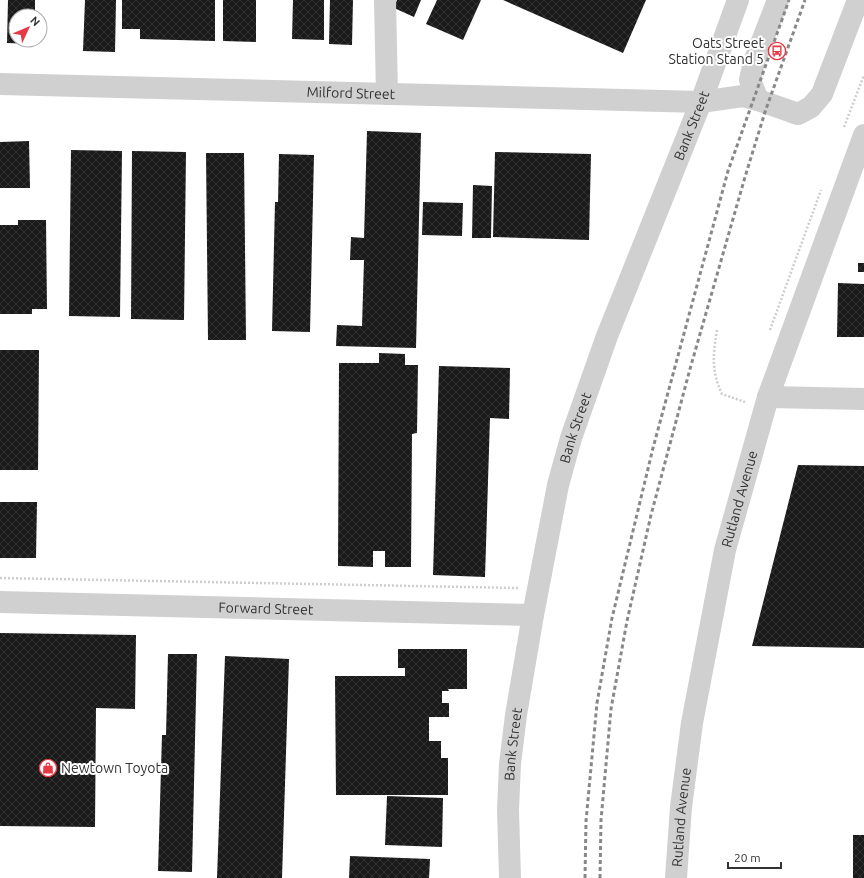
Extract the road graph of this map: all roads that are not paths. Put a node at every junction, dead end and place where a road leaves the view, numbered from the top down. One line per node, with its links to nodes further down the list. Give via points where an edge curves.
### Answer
1 (386, 0): 8 (street)
2 (738, 0): 7 (street, Bank Street)
3 (778, 0): 5 (street)
4 (858, 0): 9 (street, via 822,94 811,107 798,114)
5 (754, 62): 7 (street, via 739,81); 9 (street, via 750,80)
6 (0, 84): 8 (street, Milford Street)
7 (704, 93): 8 (street, Milford Street); 9 (street, via 743,96); 14 (street, Bank Street, via 607,336 570,438)
8 (387, 94)
9 (758, 100)
10 (864, 135): 11 (street, Rutland Avenue)
11 (768, 398): 12 (street); 16 (street, Rutland Avenue, via 725,550 692,723 681,807)
12 (864, 399)
13 (0, 602): 14 (street, Forward Street)
14 (533, 615): 15 (street, Bank Street, via 510,764)
15 (510, 878)
16 (676, 878)

